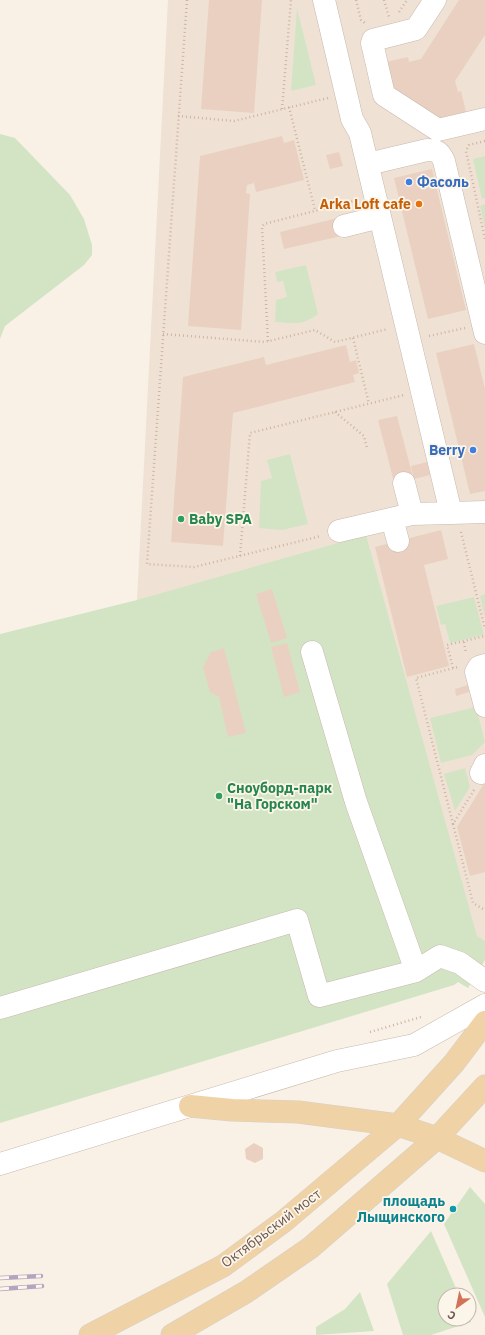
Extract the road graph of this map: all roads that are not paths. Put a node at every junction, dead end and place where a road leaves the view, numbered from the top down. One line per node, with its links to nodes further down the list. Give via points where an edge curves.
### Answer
1 (324, 0): 4 (street, via 352,119 360,133)
2 (435, 0): 3 (street, via 416,29 373,40 384,95 438,130)
3 (485, 119)
4 (368, 164): 5 (street); 7 (street, via 427,150 440,153)
5 (380, 218): 6 (street); 9 (street)
6 (344, 226)
7 (484, 328)
8 (404, 484): 11 (street)
9 (454, 512): 10 (street); 11 (street)
10 (485, 512)
11 (402, 516): 12 (street); 13 (street)
12 (339, 532)
13 (398, 541)
14 (312, 652): 17 (street, via 356,802)
15 (474, 665): 16 (street, via 479,667 476,672)
16 (485, 706)
17 (416, 971): 18 (street, via 440,956 460,963); 20 (street, via 319,996 297,920)
18 (485, 981)
19 (485, 1006): 23 (street, via 414,1045 337,1061)
20 (0, 1008)
21 (485, 1022): 24 (main road, Октябрьский мост, via 454,1063)
22 (485, 1086): 25 (main road)
23 (190, 1106): 24 (main road, via 298,1112); 27 (street)
24 (398, 1125): 25 (main road); 28 (main road, Октябрьский мост, via 283,1222 223,1266)
25 (437, 1138): 26 (main road); 29 (main road, via 310,1248 246,1292)
26 (485, 1161)
27 (0, 1164)
28 (90, 1335)
29 (172, 1335)

